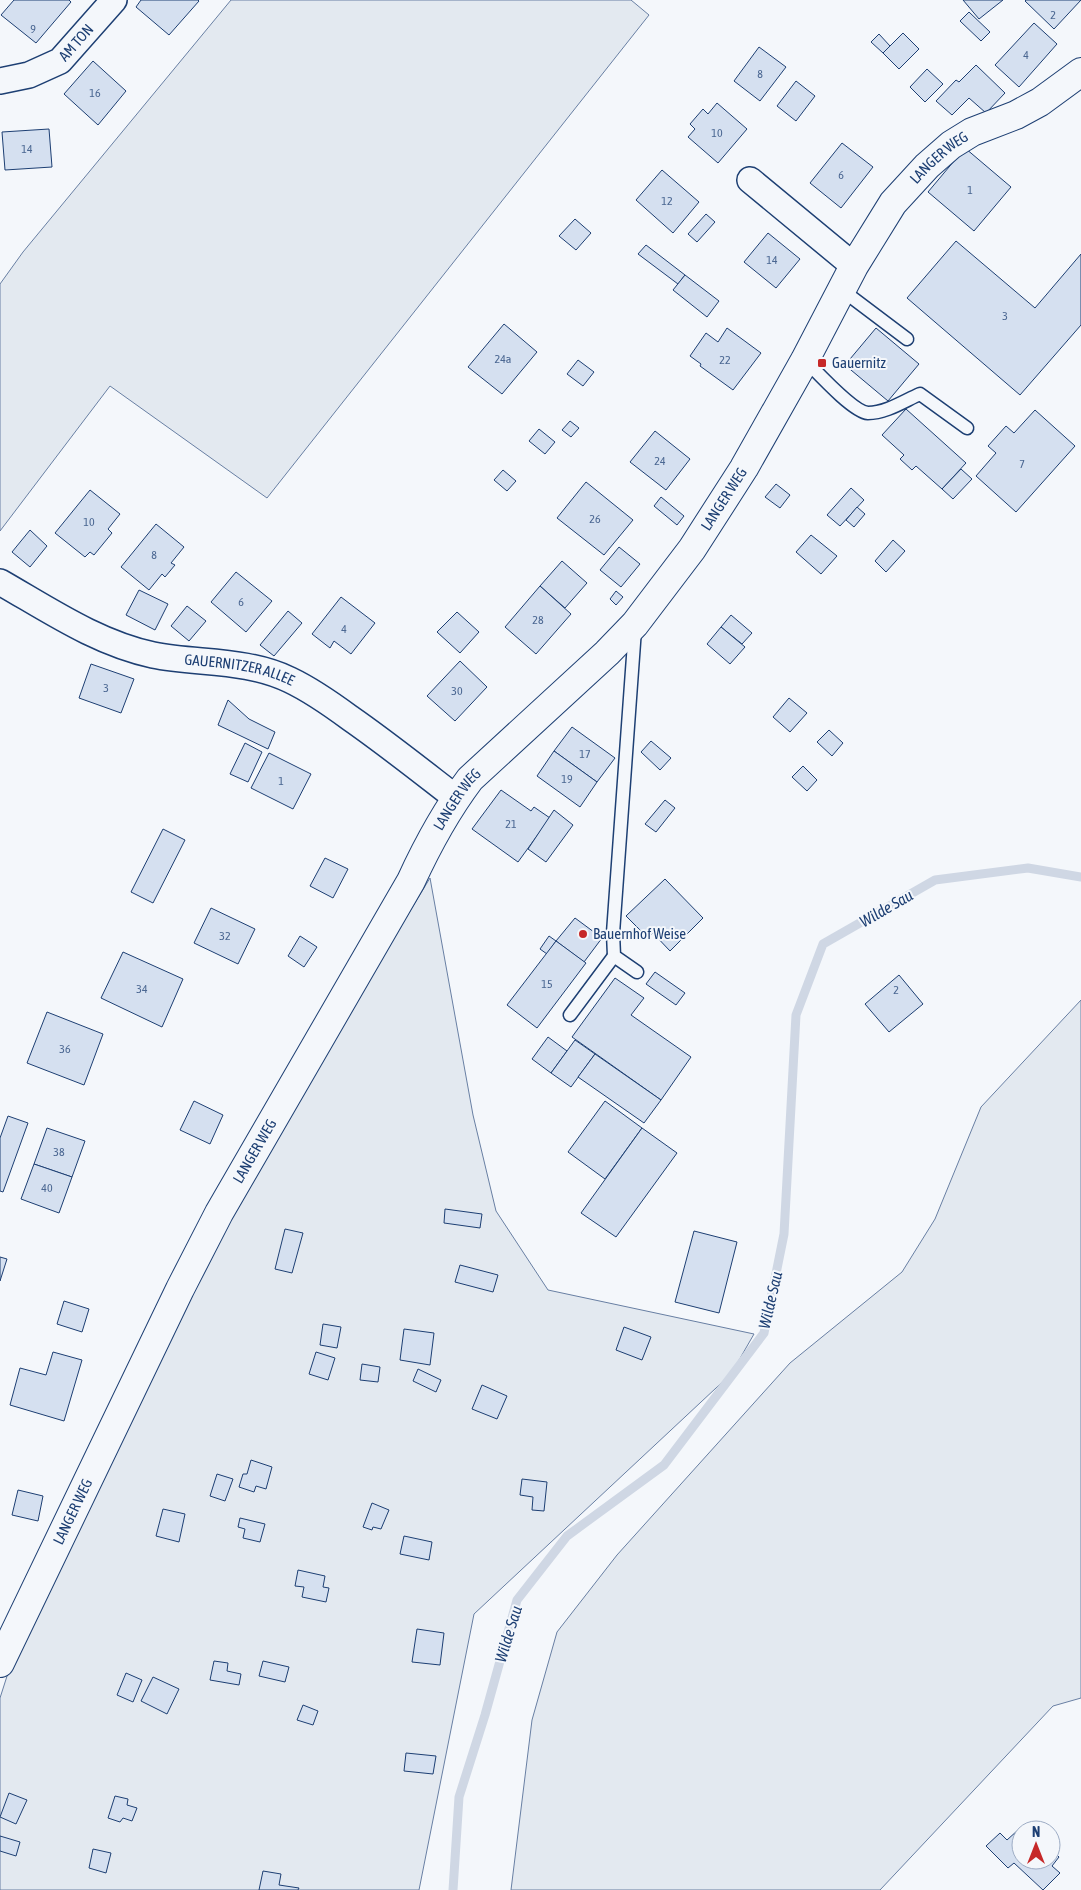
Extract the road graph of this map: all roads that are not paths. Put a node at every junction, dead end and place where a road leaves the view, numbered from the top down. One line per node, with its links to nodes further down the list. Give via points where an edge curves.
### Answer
1 (114, 0): 3 (street, AM TON, via 60,61 29,75)
2 (1081, 72): 5 (street, LANGER WEG, via 1040,102 950,145 893,203)
3 (0, 81)
4 (750, 180): 5 (street)
5 (848, 278): 6 (lane); 7 (street, LANGER WEG)
6 (906, 339)
7 (806, 360): 8 (lane, via 851,405 867,413 886,410 920,394); 10 (street, LANGER WEG, via 700,537)
8 (967, 428)
9 (0, 582): 11 (street, GAUERNITZER ALLEE, via 86,632 126,648 155,655 224,662 289,679 356,722)
10 (635, 624): 11 (street, LANGER WEG, via 470,779); 12 (lane)
11 (456, 798): 15 (street, LANGER WEG, via 218,1213)
12 (614, 956): 13 (lane); 14 (lane)
13 (637, 972)
14 (570, 1015)
15 (0, 1663)

